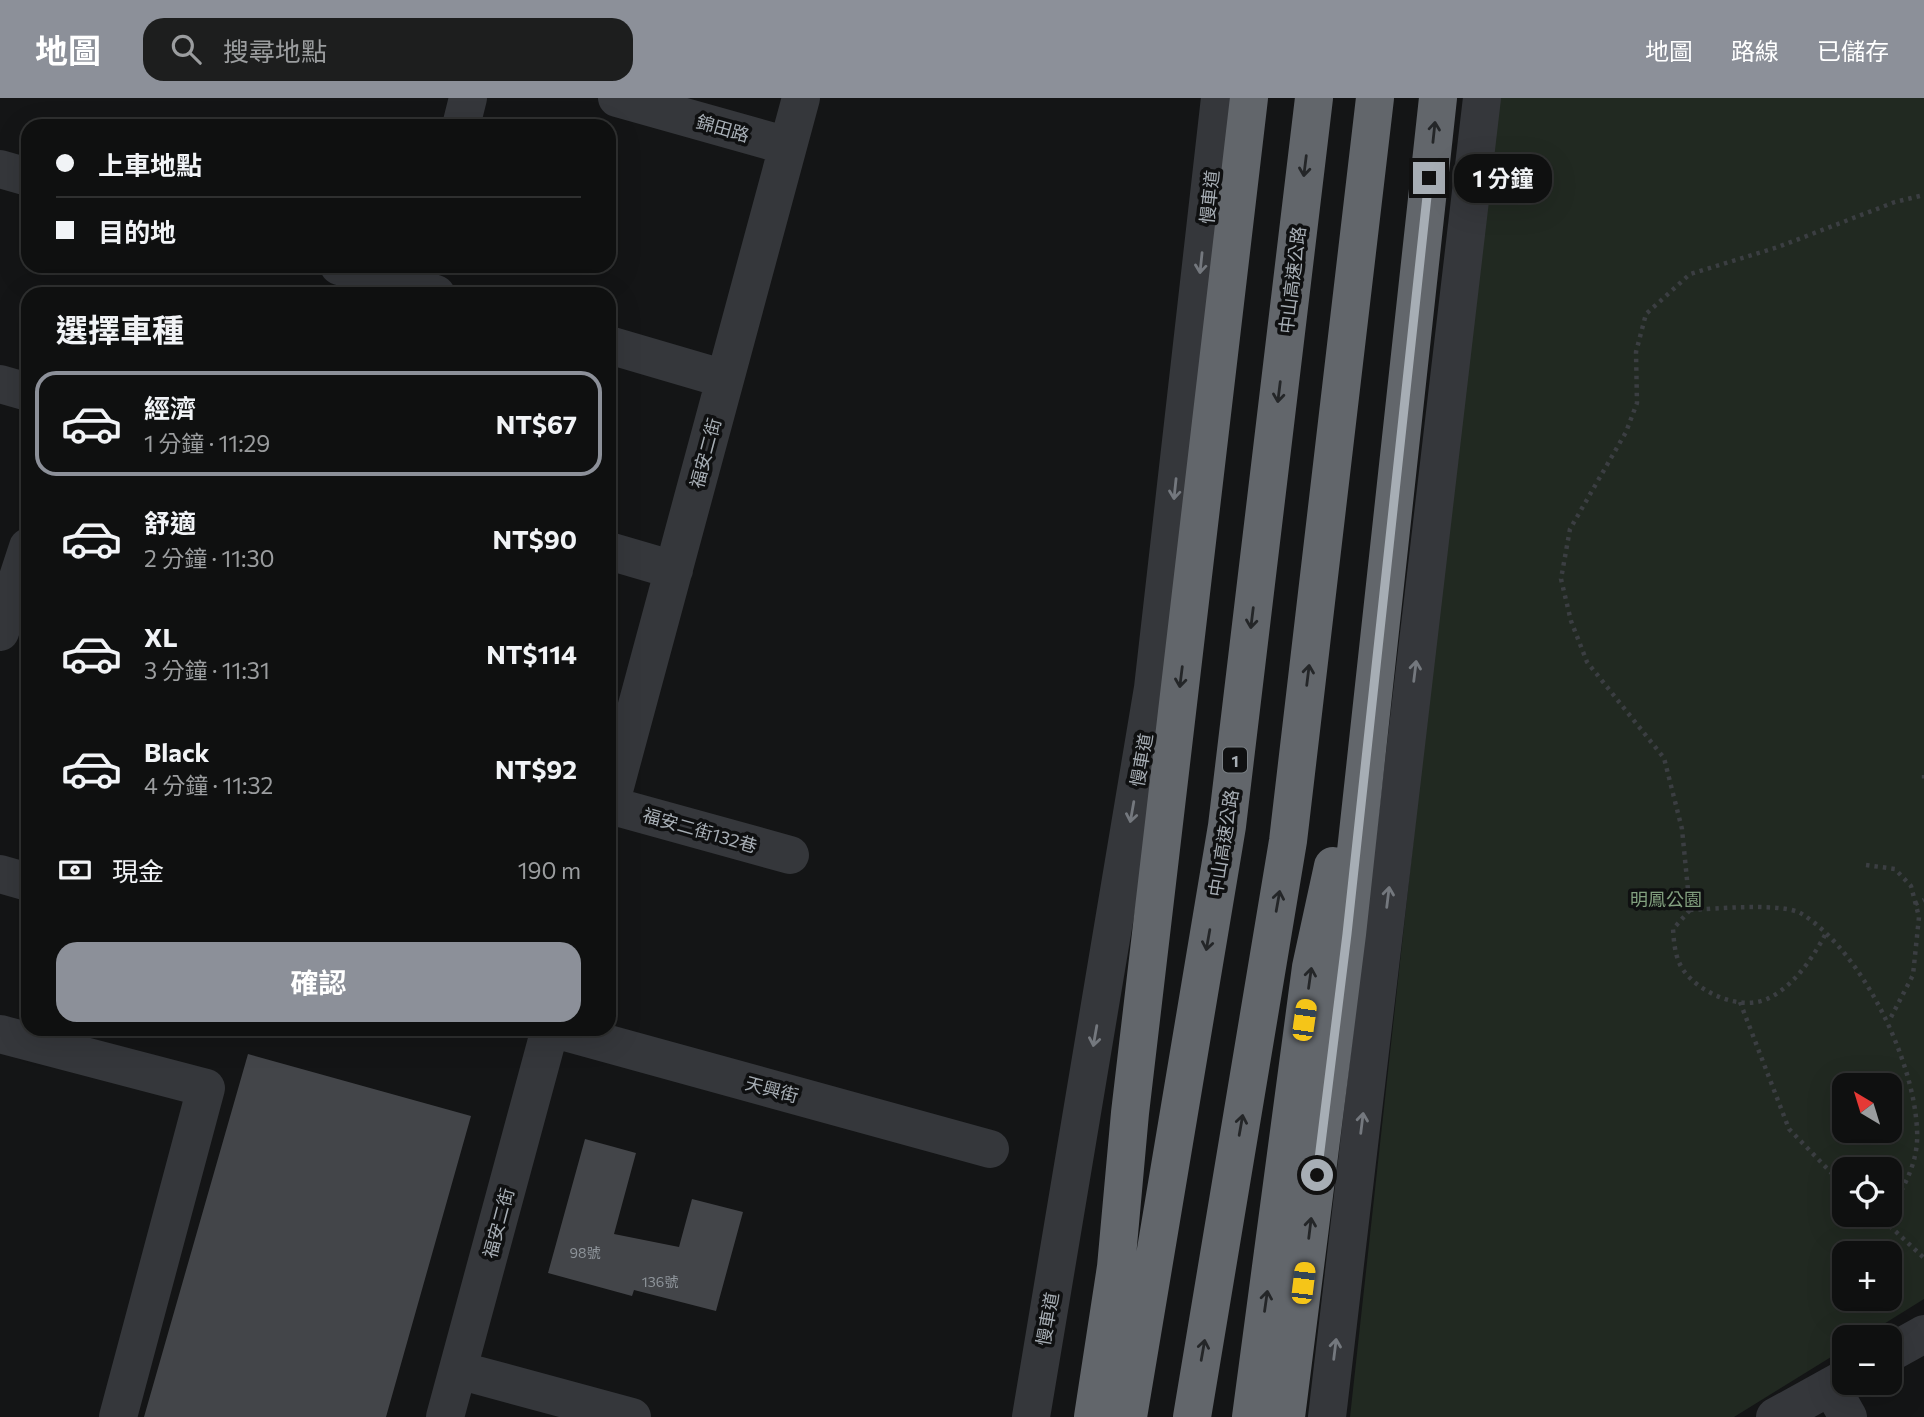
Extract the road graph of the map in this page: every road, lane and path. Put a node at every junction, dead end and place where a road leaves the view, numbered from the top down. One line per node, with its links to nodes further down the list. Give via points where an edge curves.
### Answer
1 (468, 98): 10 (street)
2 (617, 98): 11 (street, 錦田路)
3 (802, 98): 11 (street, 福安二街)
4 (1220, 98): 55 (street, 慢車道, one-way to 55, via 1153,688)
5 (1250, 98): 42 (highway, one-way to 42)
6 (1314, 98): 58 (highway, 中山高速公路 / 1, one-way to 58, via 1227,826)
7 (1375, 98): 59 (highway, one-way to 7, via 1288,841)
8 (1438, 98): 26 (highway, one-way to 8)
9 (1482, 98): 62 (street, one-way to 9)
10 (463, 119)
11 (788, 146): 18 (street, 福安二街)
12 (0, 169): 13 (street)
13 (21, 175)
14 (1924, 195): 35 (path, via 1690,274 1646,314 1636,352 1637,403 1626,432 1570,529 1561,579 1571,621 1587,662 1664,758 1682,829)
15 (369, 273): 16 (street)
16 (424, 286)
17 (616, 347): 18 (street)
18 (725, 379): 23 (street, 福安二街)
19 (0, 384): 20 (street)
20 (21, 390)
21 (18, 550): 24 (street)
22 (616, 553): 23 (street)
23 (674, 570): 27 (street, 福安二街)
24 (0, 634): 25 (street)
25 (21, 642)
26 (1371, 712): 60 (highway, one-way to 26, via 1311,967); 61 (highway, one-way to 26)
27 (616, 781)
28 (616, 808): 29 (street, 福安二街132巷)
29 (790, 855)
30 (1866, 865): 34 (path, via 1895,869 1911,886)
31 (0, 874): 32 (street)
32 (21, 880)
33 (1924, 900): 34 (path)
34 (1915, 904): 38 (path, via 1919,917 1913,975)
35 (1690, 910): 36 (path, via 1752,907 1800,912); 37 (path, via 1673,929 1683,970 1705,992)
36 (1825, 935): 37 (path, via 1804,968 1782,989 1765,1000); 38 (path, via 1861,975)
37 (1740, 1002): 44 (path, via 1789,1129)
38 (1889, 1021): 45 (path, via 1909,1084 1917,1131 1911,1175)
39 (0, 1034): 52 (street, via 206,1088)
40 (550, 1036): 50 (street, 福安二街)
41 (578, 1036): 43 (street, 天興街)
42 (1130, 1113): 56 (highway); 57 (highway, via 1116,1267)
43 (990, 1149)
44 (1832, 1174)
45 (1902, 1190)
46 (1891, 1227): 47 (path)
47 (1924, 1258)
48 (1924, 1334): 49 (street)
49 (1902, 1346)
50 (458, 1370): 53 (street, 福安二街); 54 (street)
51 (1838, 1395): 63 (street)
52 (118, 1417)
53 (445, 1417)
54 (632, 1417)
55 (1031, 1417)
56 (1067, 1417)
57 (1093, 1417)
58 (1128, 1417)
59 (1192, 1417)
60 (1251, 1417)
61 (1286, 1417)
62 (1327, 1417)
63 (1775, 1417)

